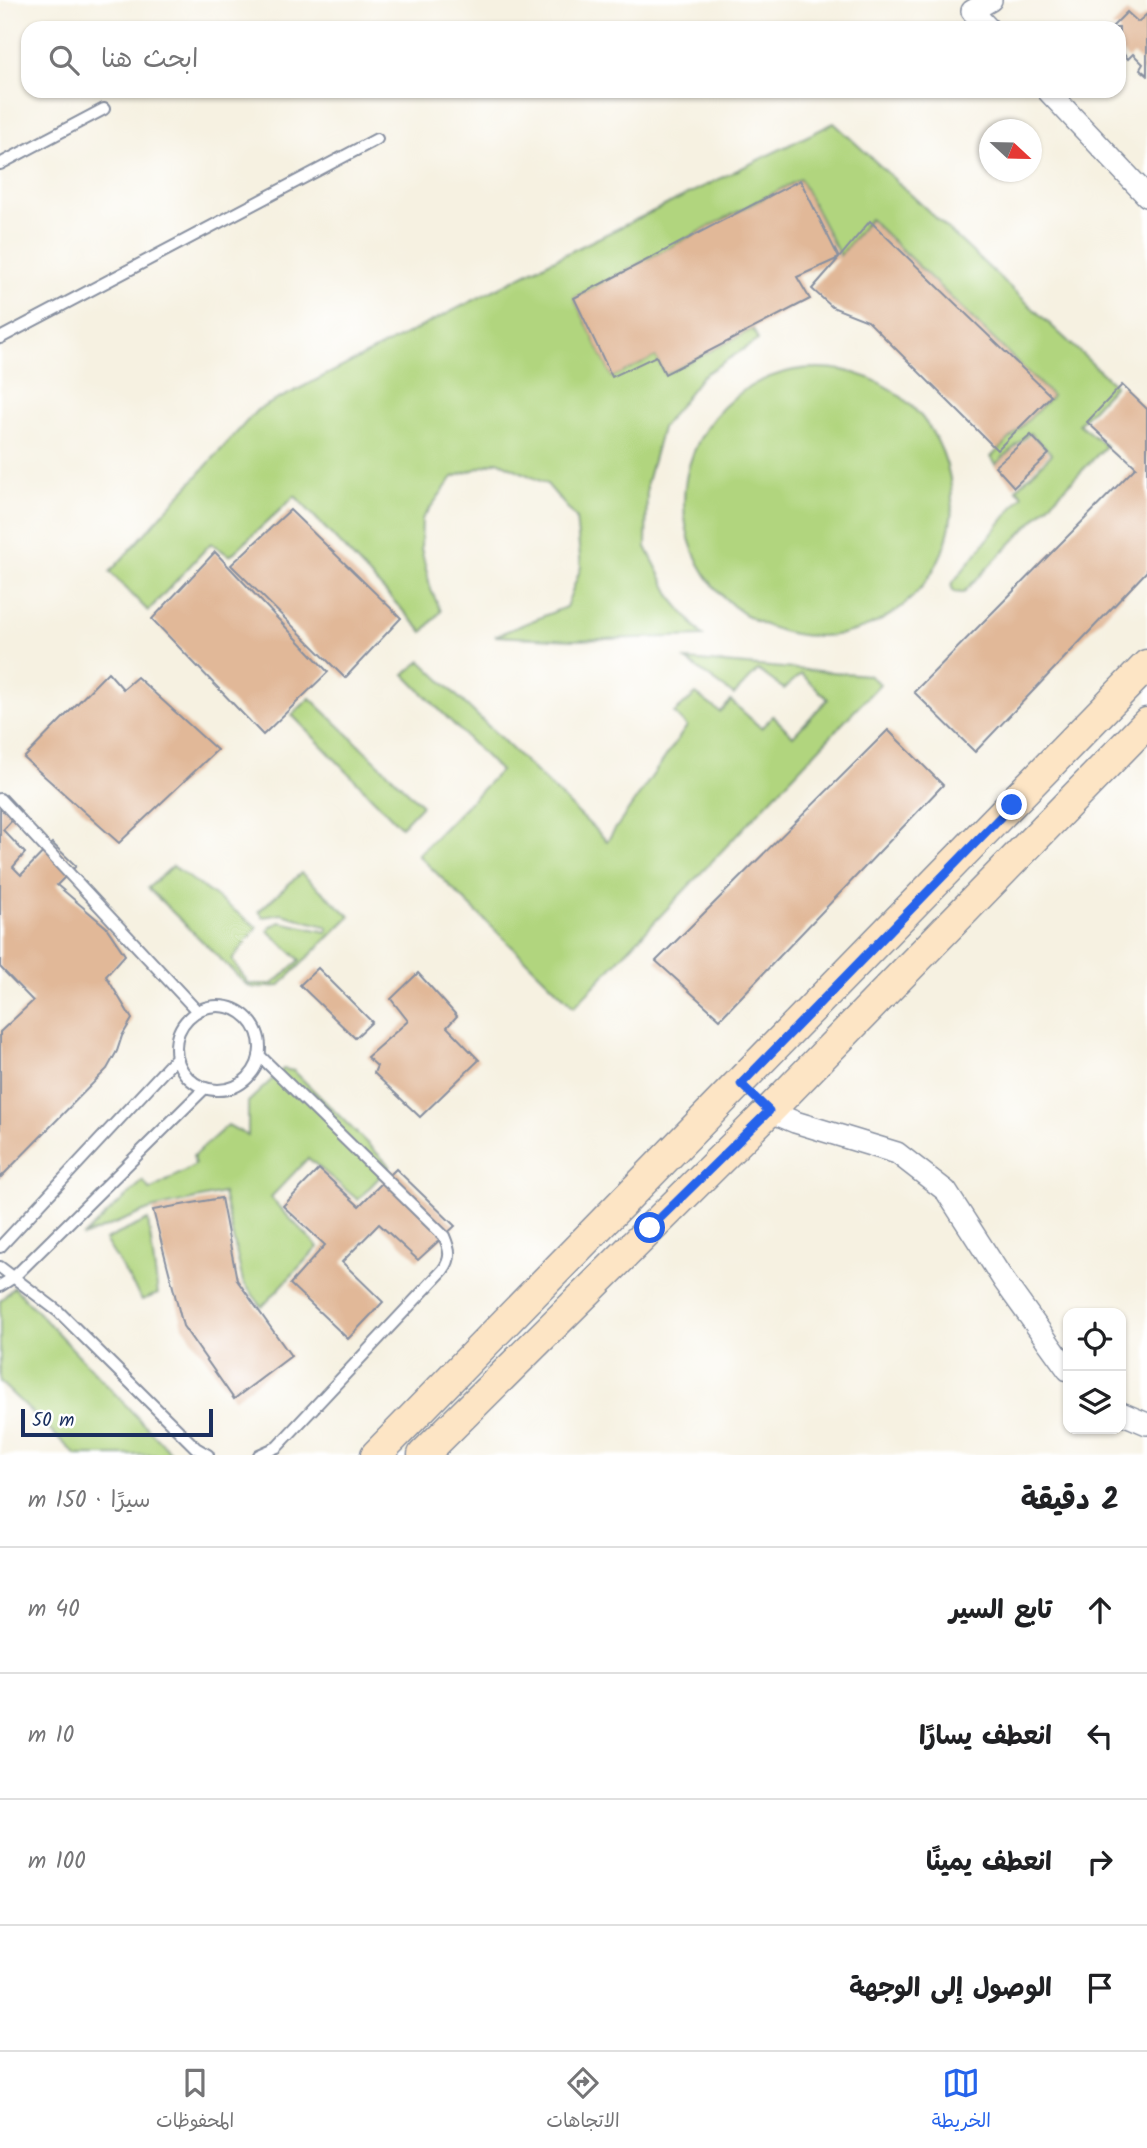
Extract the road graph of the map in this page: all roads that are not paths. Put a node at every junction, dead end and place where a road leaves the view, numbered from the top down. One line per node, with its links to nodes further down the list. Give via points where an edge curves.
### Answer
1 (991, 0): 2 (street, via 972,11)
2 (981, 21)
3 (1055, 98): 7 (street)
4 (104, 109): 6 (lane)
5 (377, 139): 8 (lane)
6 (0, 164)
7 (1147, 196)
8 (0, 338)
9 (1147, 665): 15 (street)
10 (1147, 723): 17 (street)
11 (0, 799): 12 (lane)
12 (197, 1011): 13 (lane, via 221,1006 243,1014 257,1032); 14 (lane, via 181,1029)
13 (259, 1055): 16 (lane, via 245,1080 219,1090); 26 (lane, via 444,1237 450,1262 277,1447)
14 (177, 1057): 16 (lane, via 182,1071); 18 (lane)
15 (741, 1084): 17 (street); 27 (street)
16 (205, 1088): 20 (lane)
17 (769, 1111): 22 (street, via 897,1153 946,1191); 28 (street)
18 (0, 1247)
19 (0, 1267): 20 (lane)
20 (14, 1277): 21 (lane); 25 (lane, via 59,1312)
21 (0, 1286)
22 (1063, 1363)
23 (1126, 1415): 24 (street)
24 (1147, 1424)
25 (208, 1455)
26 (259, 1455)
27 (376, 1455)
28 (423, 1455)

